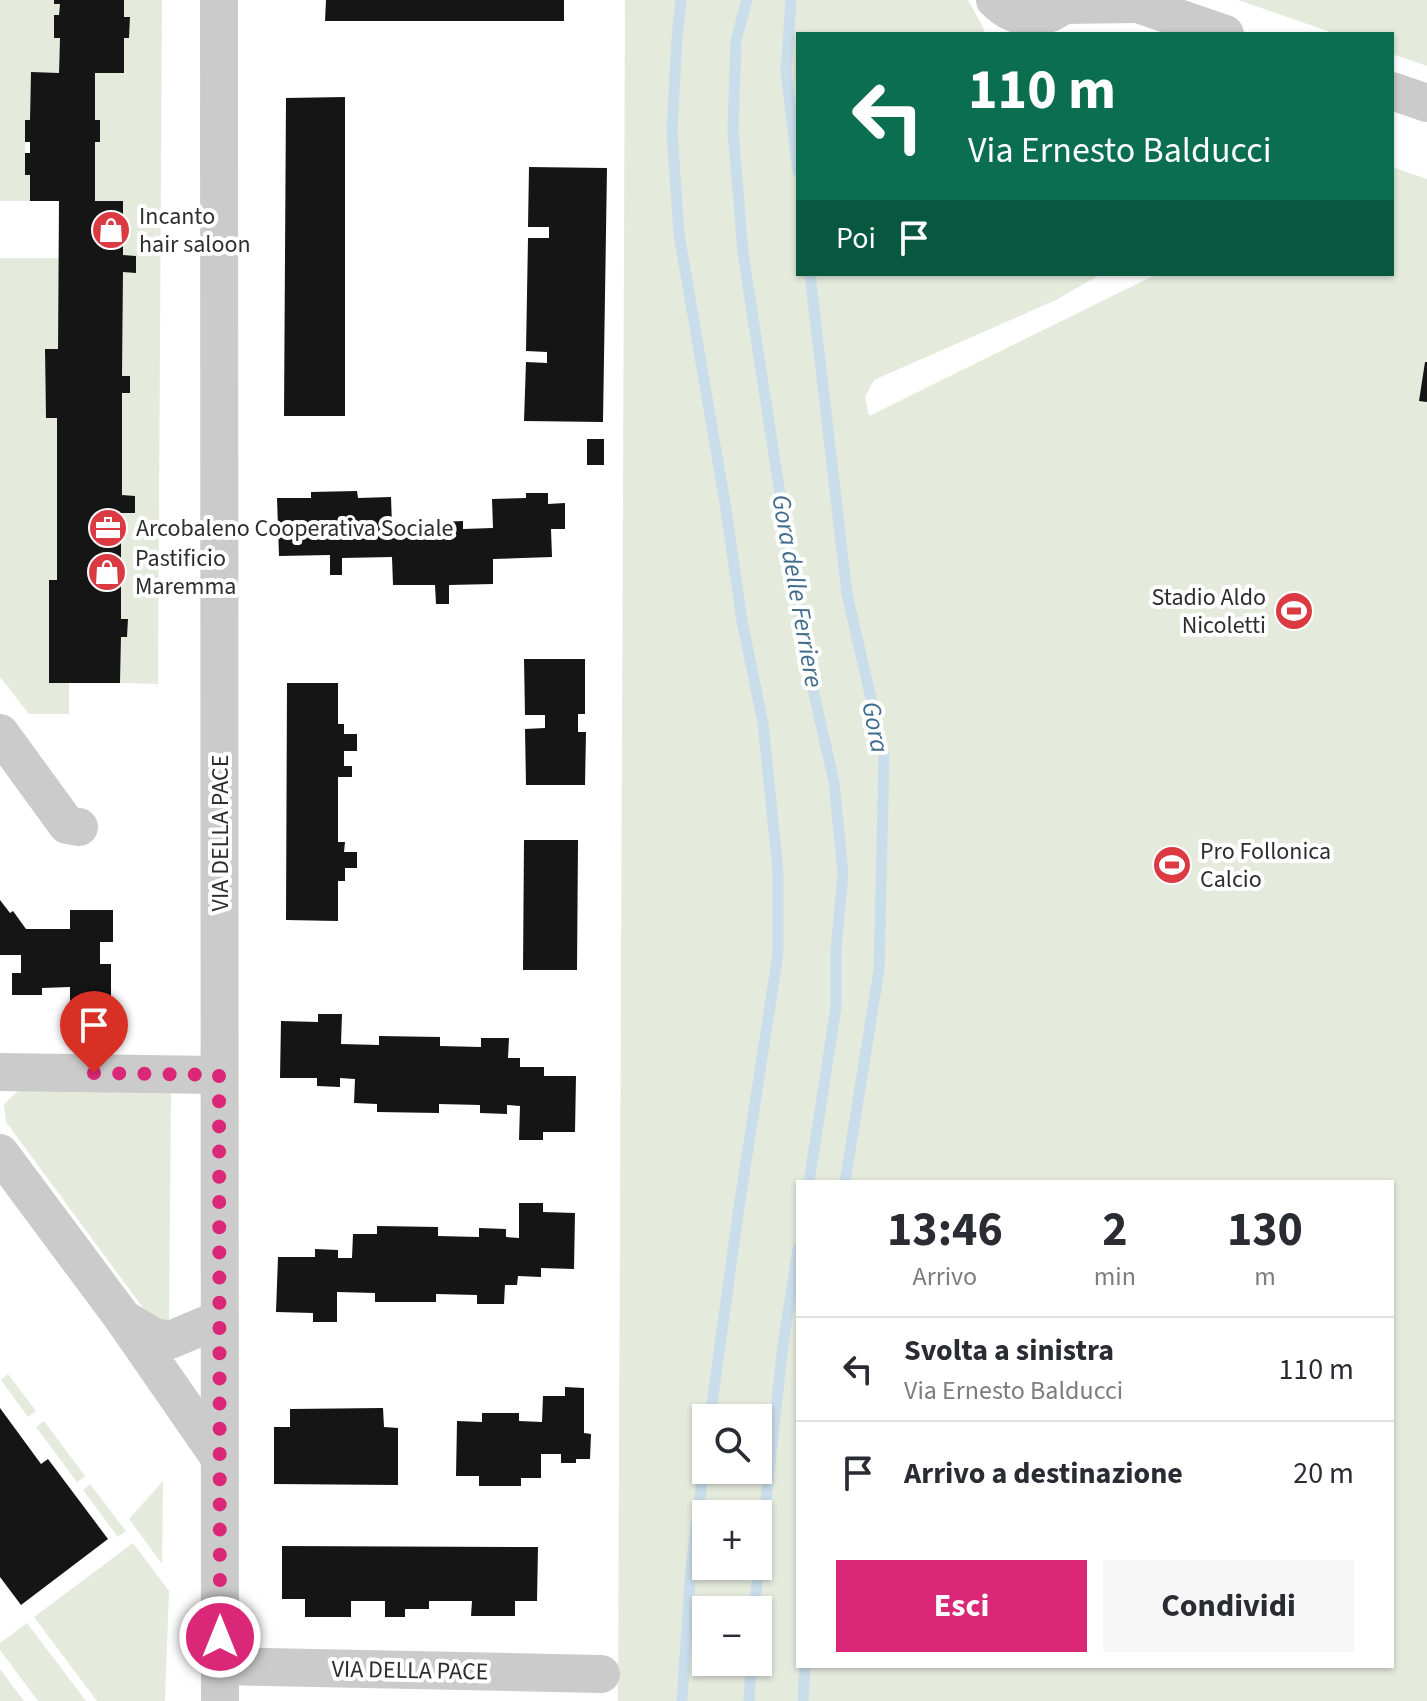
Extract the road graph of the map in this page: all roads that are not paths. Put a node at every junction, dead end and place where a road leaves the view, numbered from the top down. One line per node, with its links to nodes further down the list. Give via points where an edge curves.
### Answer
1 (219, 0): 11 (street, VIA DELLA PACE)
2 (995, 0): 4 (street, via 1028,17)
3 (1135, 2): 4 (street); 5 (street)
4 (1065, 3)
5 (1219, 32)
6 (1394, 92): 7 (street)
7 (1427, 103)
8 (0, 733): 9 (street, via 67,825)
9 (79, 827)
10 (0, 1072): 11 (street)
11 (219, 1075): 14 (street, VIA DELLA PACE)
12 (0, 1153): 13 (street)
13 (122, 1317): 14 (street, via 154,1337 170,1340); 15 (street)
14 (220, 1319): 15 (street, VIA DELLA PACE)
15 (219, 1457): 17 (street, VIA DELLA PACE)
16 (601, 1674): 17 (street, VIA DELLA PACE)
17 (220, 1683)

